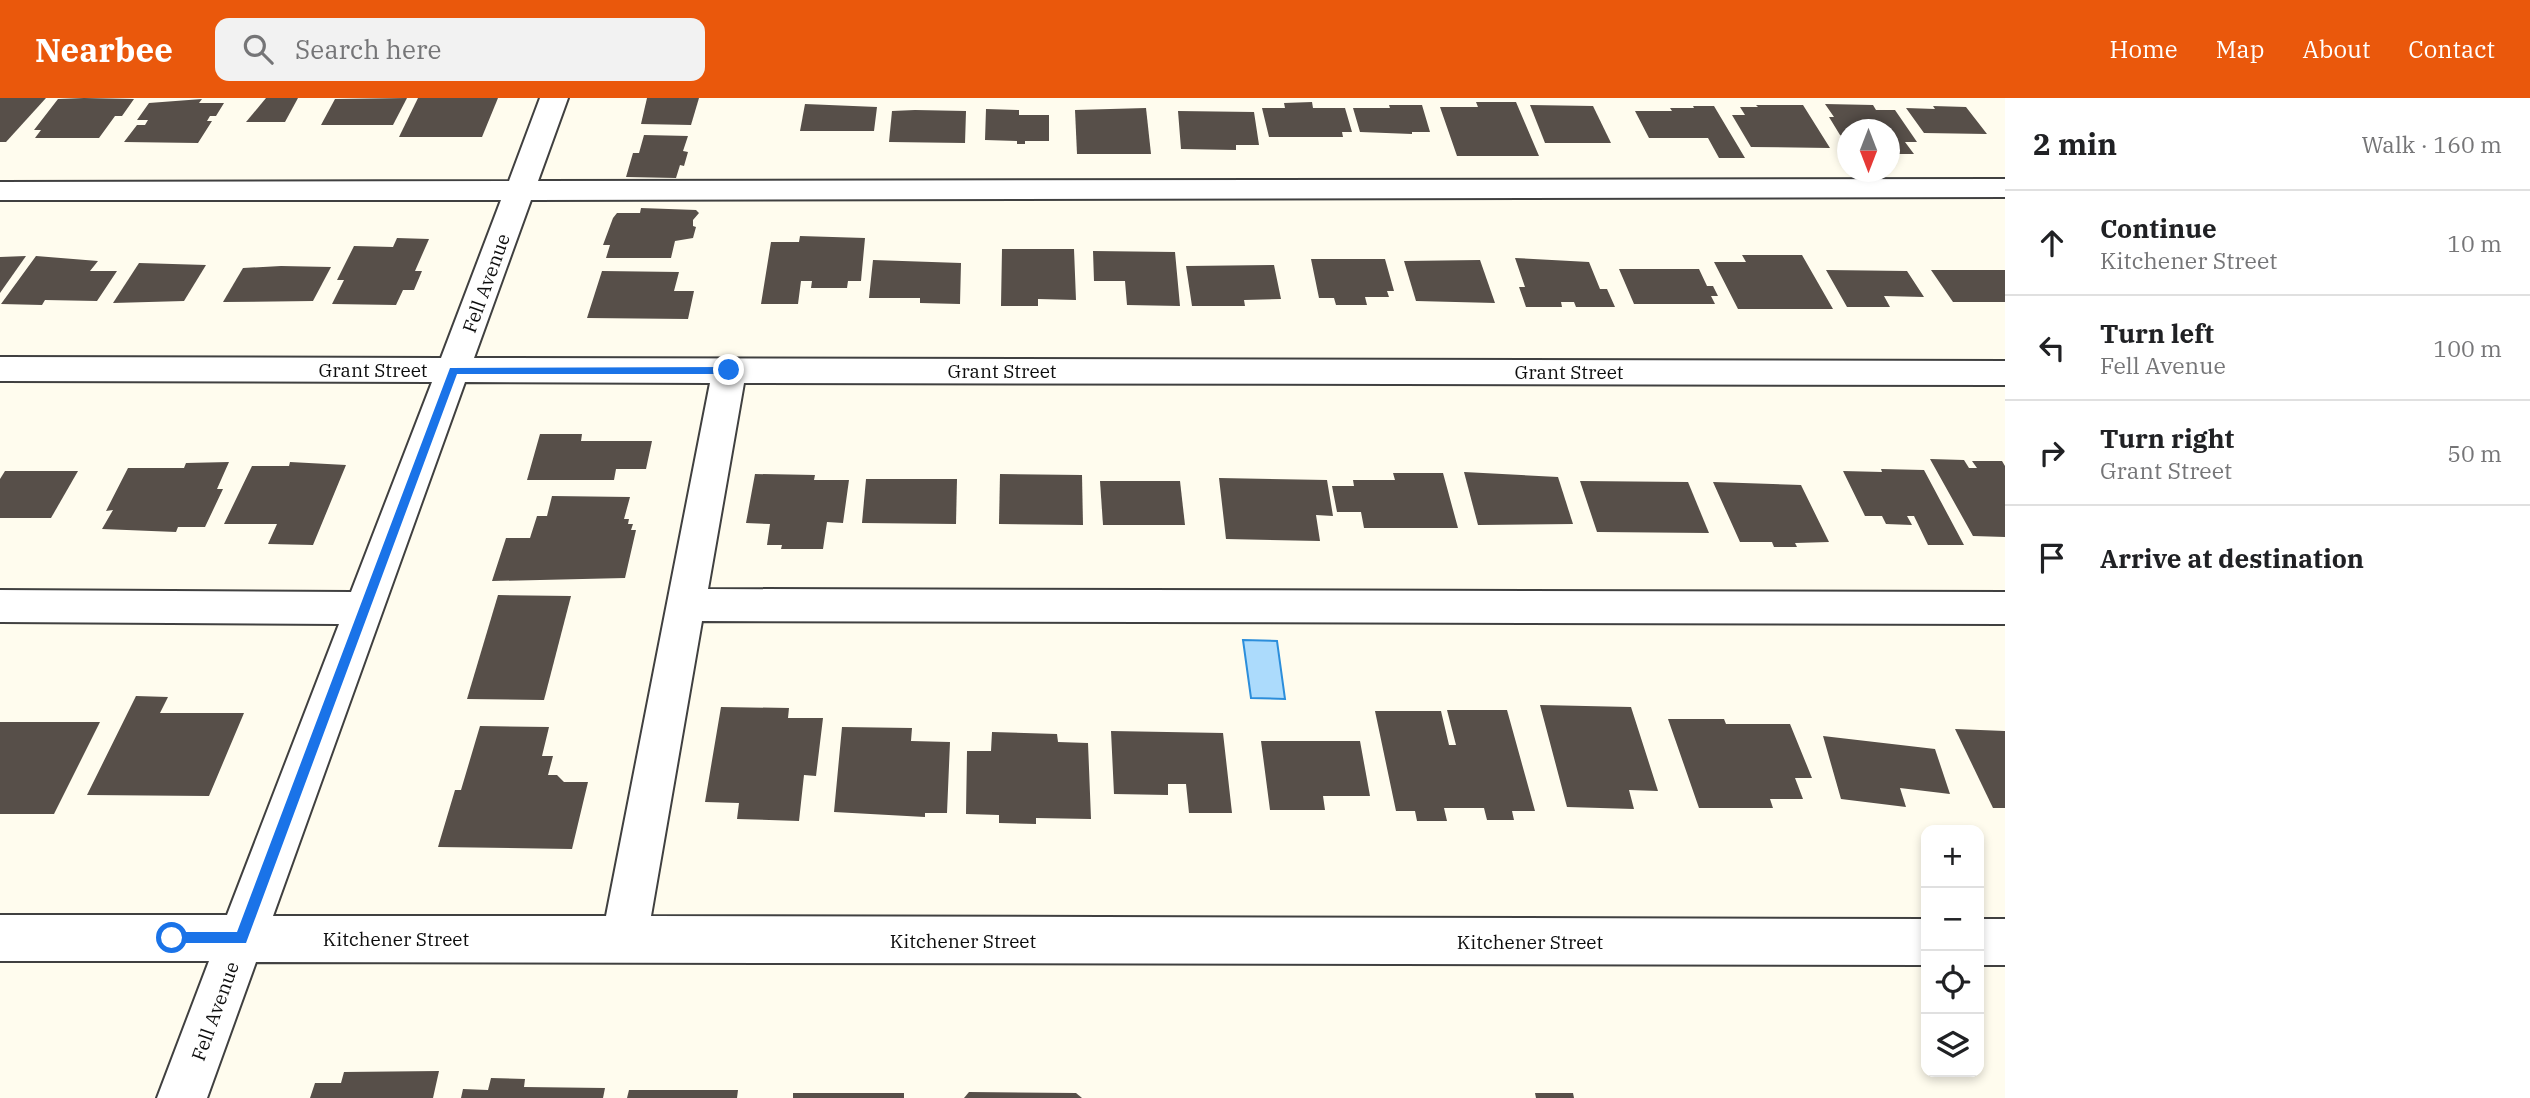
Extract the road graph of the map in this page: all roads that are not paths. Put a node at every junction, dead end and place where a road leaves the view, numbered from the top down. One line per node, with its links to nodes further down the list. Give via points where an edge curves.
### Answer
1 (554, 98): 4 (street, Fell Avenue)
2 (2005, 188): 4 (street)
3 (0, 191): 4 (street)
4 (518, 192): 6 (street, Fell Avenue)
5 (0, 369): 6 (street, Grant Street)
6 (453, 370): 7 (street, Grant Street); 11 (street, Fell Avenue)
7 (729, 370): 8 (street, Grant Street); 9 (street)
8 (2005, 373)
9 (686, 605): 12 (street); 15 (street)
10 (0, 606): 11 (street)
11 (365, 608): 14 (street, Fell Avenue)
12 (2005, 608)
13 (0, 938): 14 (street, Kitchener Street)
14 (242, 938): 15 (street, Kitchener Street); 19 (street, Fell Avenue)
15 (624, 941): 16 (street, Kitchener Street)
16 (1921, 942)
17 (1984, 942): 18 (street)
18 (2005, 942)
19 (182, 1098)

